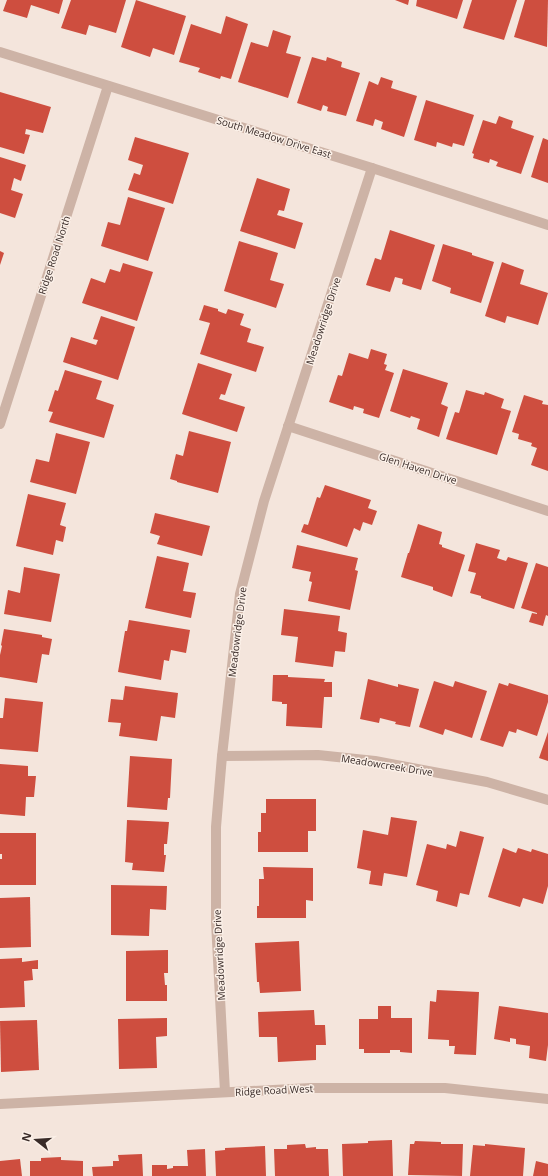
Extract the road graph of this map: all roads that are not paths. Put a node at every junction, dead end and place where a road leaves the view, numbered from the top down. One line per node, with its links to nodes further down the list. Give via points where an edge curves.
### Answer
1 (0, 52): 2 (street, South Meadow Drive East)
2 (108, 86): 3 (street, South Meadow Drive East); 5 (street, Ridge Road North)
3 (372, 168): 4 (street, South Meadow Drive East); 6 (street, Meadowridge Drive)
4 (548, 225)
5 (0, 424)
6 (288, 426): 7 (street, Glen Haven Drive); 8 (street, Meadowridge Drive, via 264,501 240,594)
7 (548, 511)
8 (222, 756): 9 (street, Meadowcreek Drive, via 318,755 375,761 486,782); 10 (street, Meadowridge Drive, via 216,827 216,922)
9 (548, 800)
10 (225, 1092): 11 (street, Ridge Road West, via 311,1088 445,1088); 12 (street, Ridge Road West)
11 (548, 1099)
12 (0, 1104)

